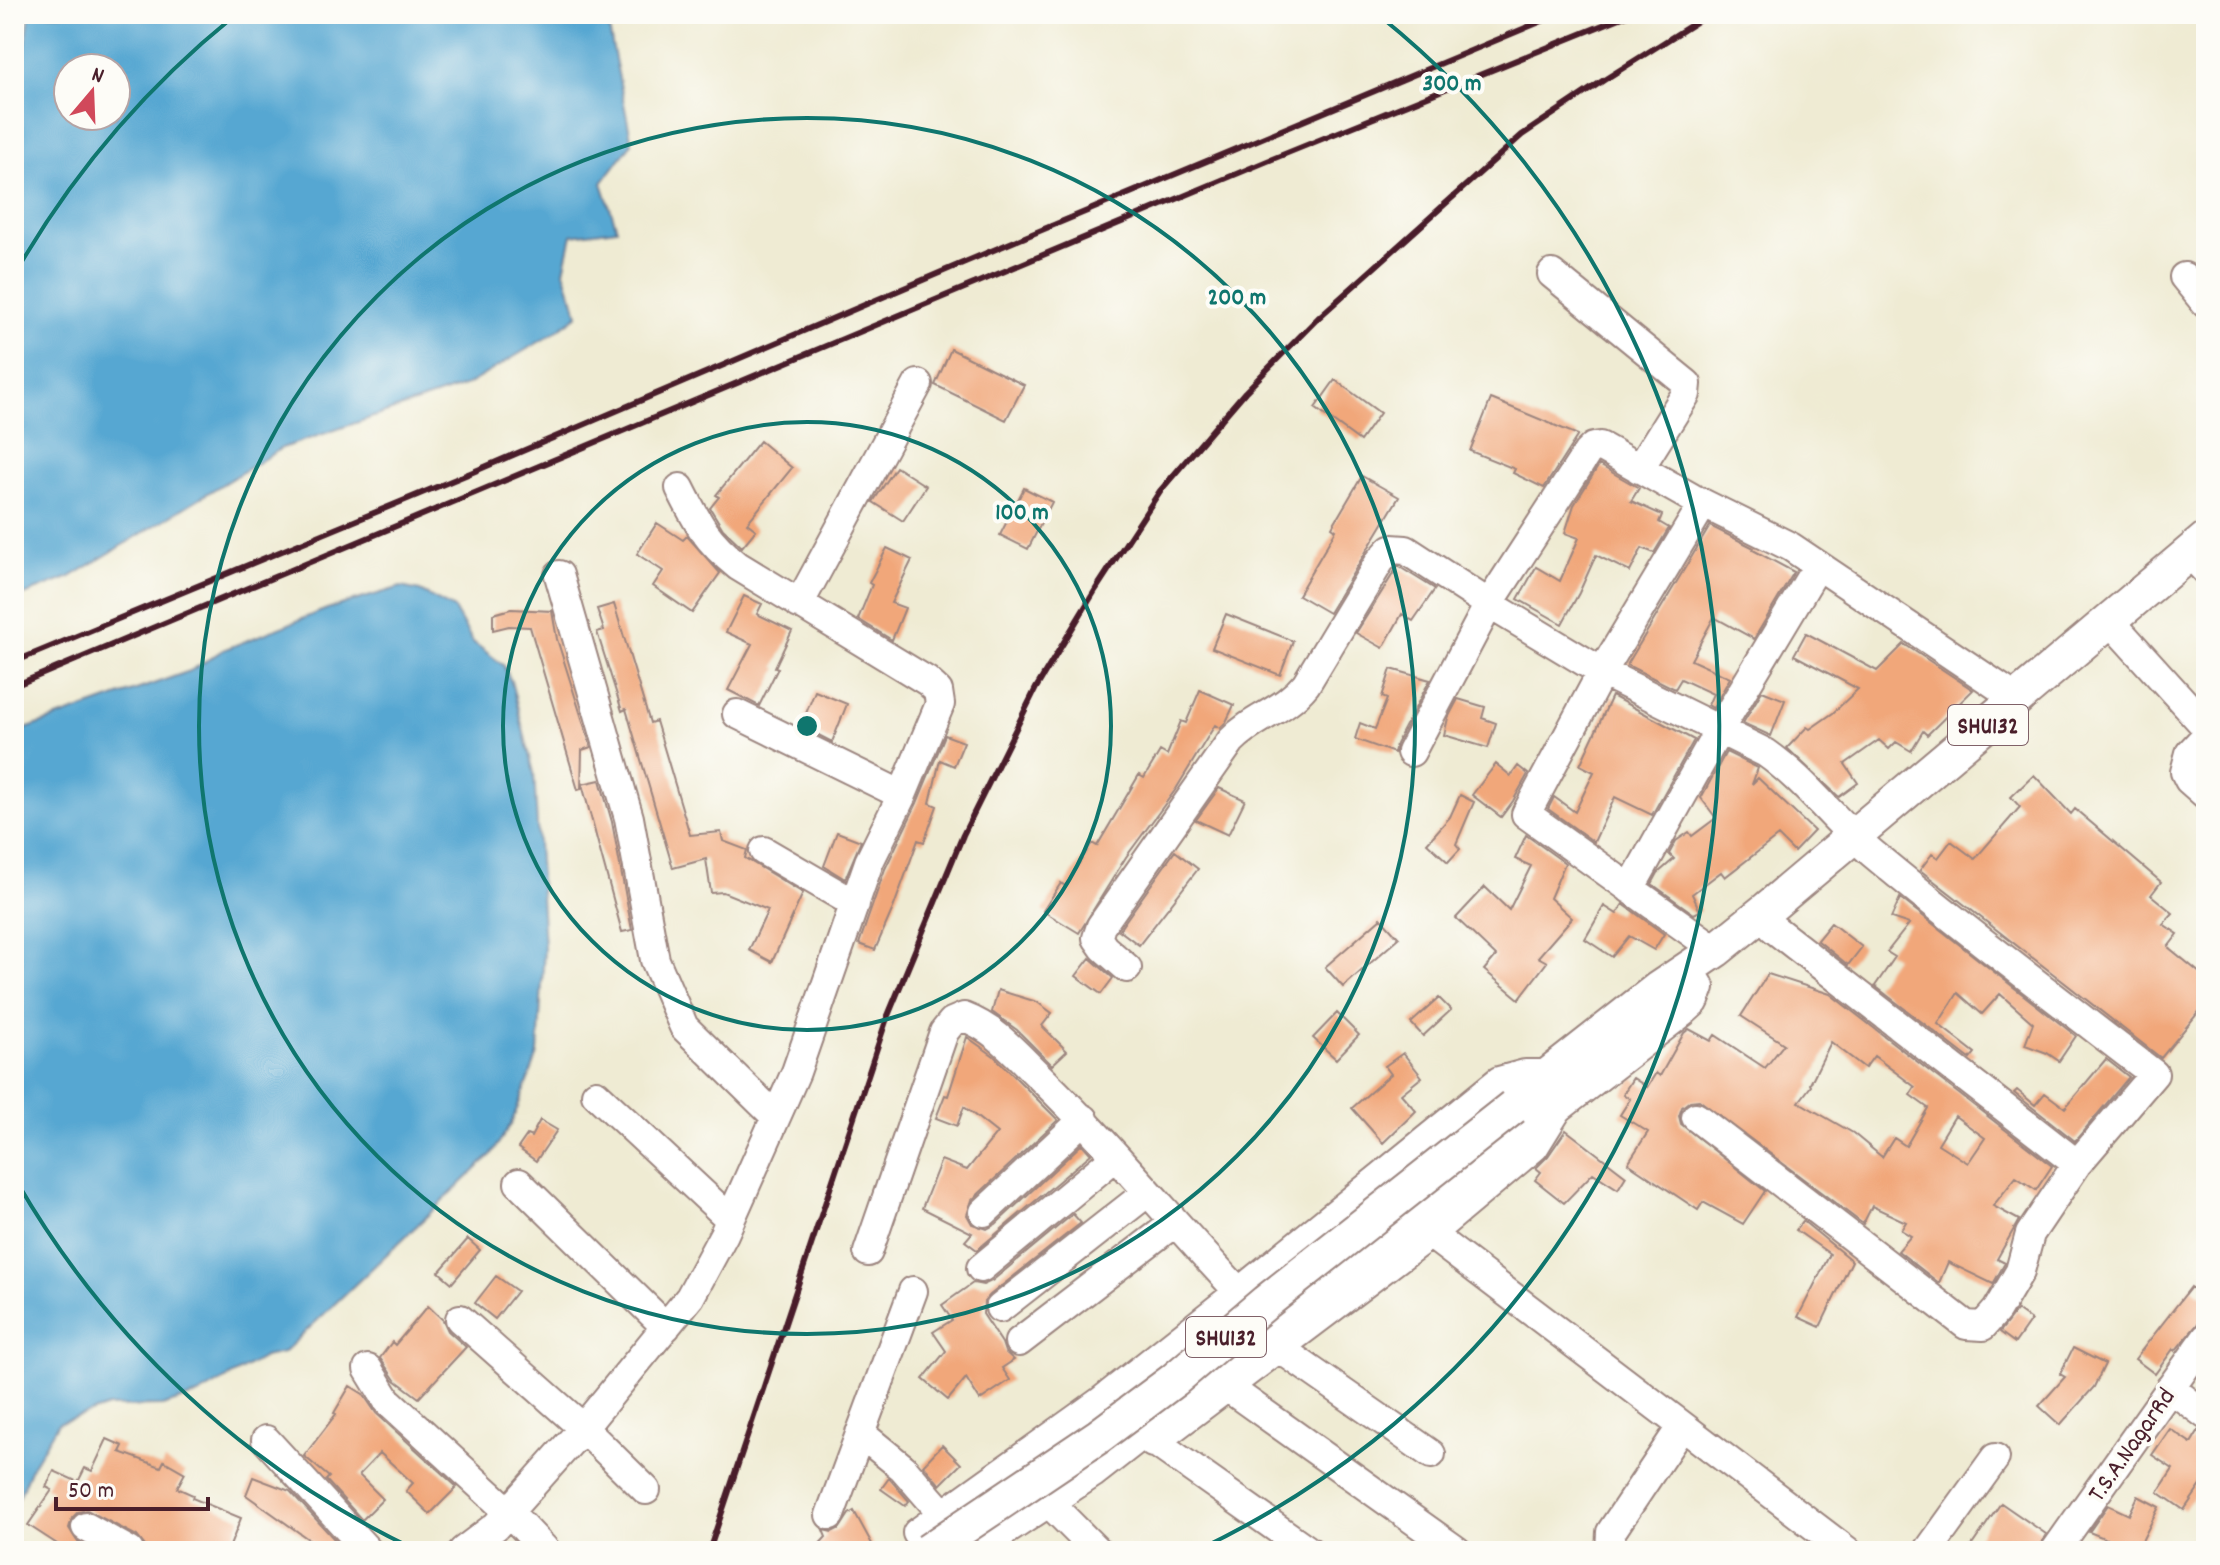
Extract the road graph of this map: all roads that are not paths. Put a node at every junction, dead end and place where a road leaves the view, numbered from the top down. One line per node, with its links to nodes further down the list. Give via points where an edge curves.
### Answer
1 (1552, 274): 5 (street, via 1687,384 1686,394)
2 (2184, 277): 3 (street)
3 (2206, 304)
4 (918, 384): 11 (street)
5 (1639, 469): 7 (street); 12 (street, via 1608,449 1593,447)
6 (680, 488): 11 (street, via 716,549)
7 (1703, 504): 9 (street); 14 (street)
8 (2201, 557): 13 (main road, SHU132)
9 (1818, 565): 15 (street); 18 (street)
10 (559, 575): 33 (street, via 629,818 655,960 684,1027)
11 (799, 604): 21 (street, via 938,691 940,704)
12 (1489, 604): 14 (street); 20 (street); 29 (street, via 1406,550 1391,549 1306,684 1286,705 1231,741 1101,926 1097,938)
13 (2116, 625): 15 (main road, SHU132); 17 (street); 23 (main road)
14 (1602, 672): 18 (street); 25 (street, via 1526,814)
15 (2017, 699): 23 (main road, SHU132)
16 (737, 714): 21 (street)
17 (2206, 727)
18 (1719, 730): 23 (street, via 1788,768); 25 (street)
19 (2206, 736): 22 (street, via 2190,753 2185,772)
20 (1411, 752)
21 (902, 795): 26 (street)
22 (2206, 795)
23 (1859, 842): 27 (main road); 28 (main road, SHU132); 38 (street, via 2154,1074)
24 (764, 851): 26 (street)
25 (1630, 889): 28 (street)
26 (855, 904): 33 (street)
27 (1773, 928): 30 (main road); 38 (street)
28 (1716, 950): 30 (main road, SHU132)
29 (1127, 968)
30 (1686, 988): 31 (main road, SHU132, via 1658,989)
31 (1556, 1088): 35 (main road, SHU132); 44 (street, via 1553,1120 1534,1147); 48 (street, via 1525,1074 1499,1081)
32 (596, 1094): 42 (street)
33 (776, 1117): 42 (street)
34 (1696, 1117): 38 (street, via 1966,1325 1983,1326 1997,1310 2020,1271 2030,1234)
35 (1520, 1118): 76 (main road, SHU132, bridge, via 1266,1302 1099,1436); 78 (main road, SHU132, via 1331,1288 1091,1471)
36 (1084, 1119): 37 (street); 41 (street); 45 (street, via 992,1031 964,1017 952,1022 944,1032)
37 (1115, 1157): 40 (street); 46 (street)
38 (2077, 1164)
39 (519, 1183): 51 (street)
40 (1148, 1192): 43 (street); 49 (street)
41 (984, 1212)
42 (730, 1219): 51 (street, via 690,1297)
43 (1174, 1223): 48 (street); 53 (street)
44 (1430, 1234): 54 (street); 59 (street)
45 (868, 1252)
46 (981, 1268)
47 (913, 1291): 61 (street)
48 (1239, 1292): 69 (street, via 1100,1402)
49 (1000, 1308)
50 (460, 1319): 60 (street)
51 (666, 1327): 60 (street)
52 (2206, 1338): 57 (street, T.S.A.NagarRd)
53 (1019, 1342)
54 (1279, 1348): 56 (street); 64 (street)
55 (368, 1369): 68 (street, via 387,1400)
56 (1227, 1387): 63 (street); 82 (street)
57 (2170, 1388): 58 (street); 86 (street, T.S.A.NagarRd)
58 (2206, 1415)
59 (1682, 1426): 83 (street, via 1611,1532); 84 (street)
60 (583, 1428): 66 (street); 68 (street)
61 (860, 1433): 69 (street, via 903,1468); 70 (street)
62 (266, 1440): 73 (street)
63 (1155, 1442): 67 (street); 81 (street)
64 (1431, 1454)
65 (1995, 1458): 85 (street)
66 (646, 1490)
67 (1054, 1508): 79 (street); 80 (street)
68 (509, 1512): 74 (street); 75 (street)
69 (943, 1514): 77 (street, via 917,1533)
70 (830, 1515)
71 (86, 1527): 72 (street)
72 (129, 1551)
73 (368, 1551)
74 (463, 1551)
75 (546, 1551)
76 (928, 1551)
77 (935, 1551)
78 (970, 1551)
79 (990, 1551)
80 (1097, 1551)
81 (1309, 1551)
82 (1457, 1551)
83 (1610, 1551)
84 (1847, 1551)
85 (1928, 1551)
86 (2055, 1551)

